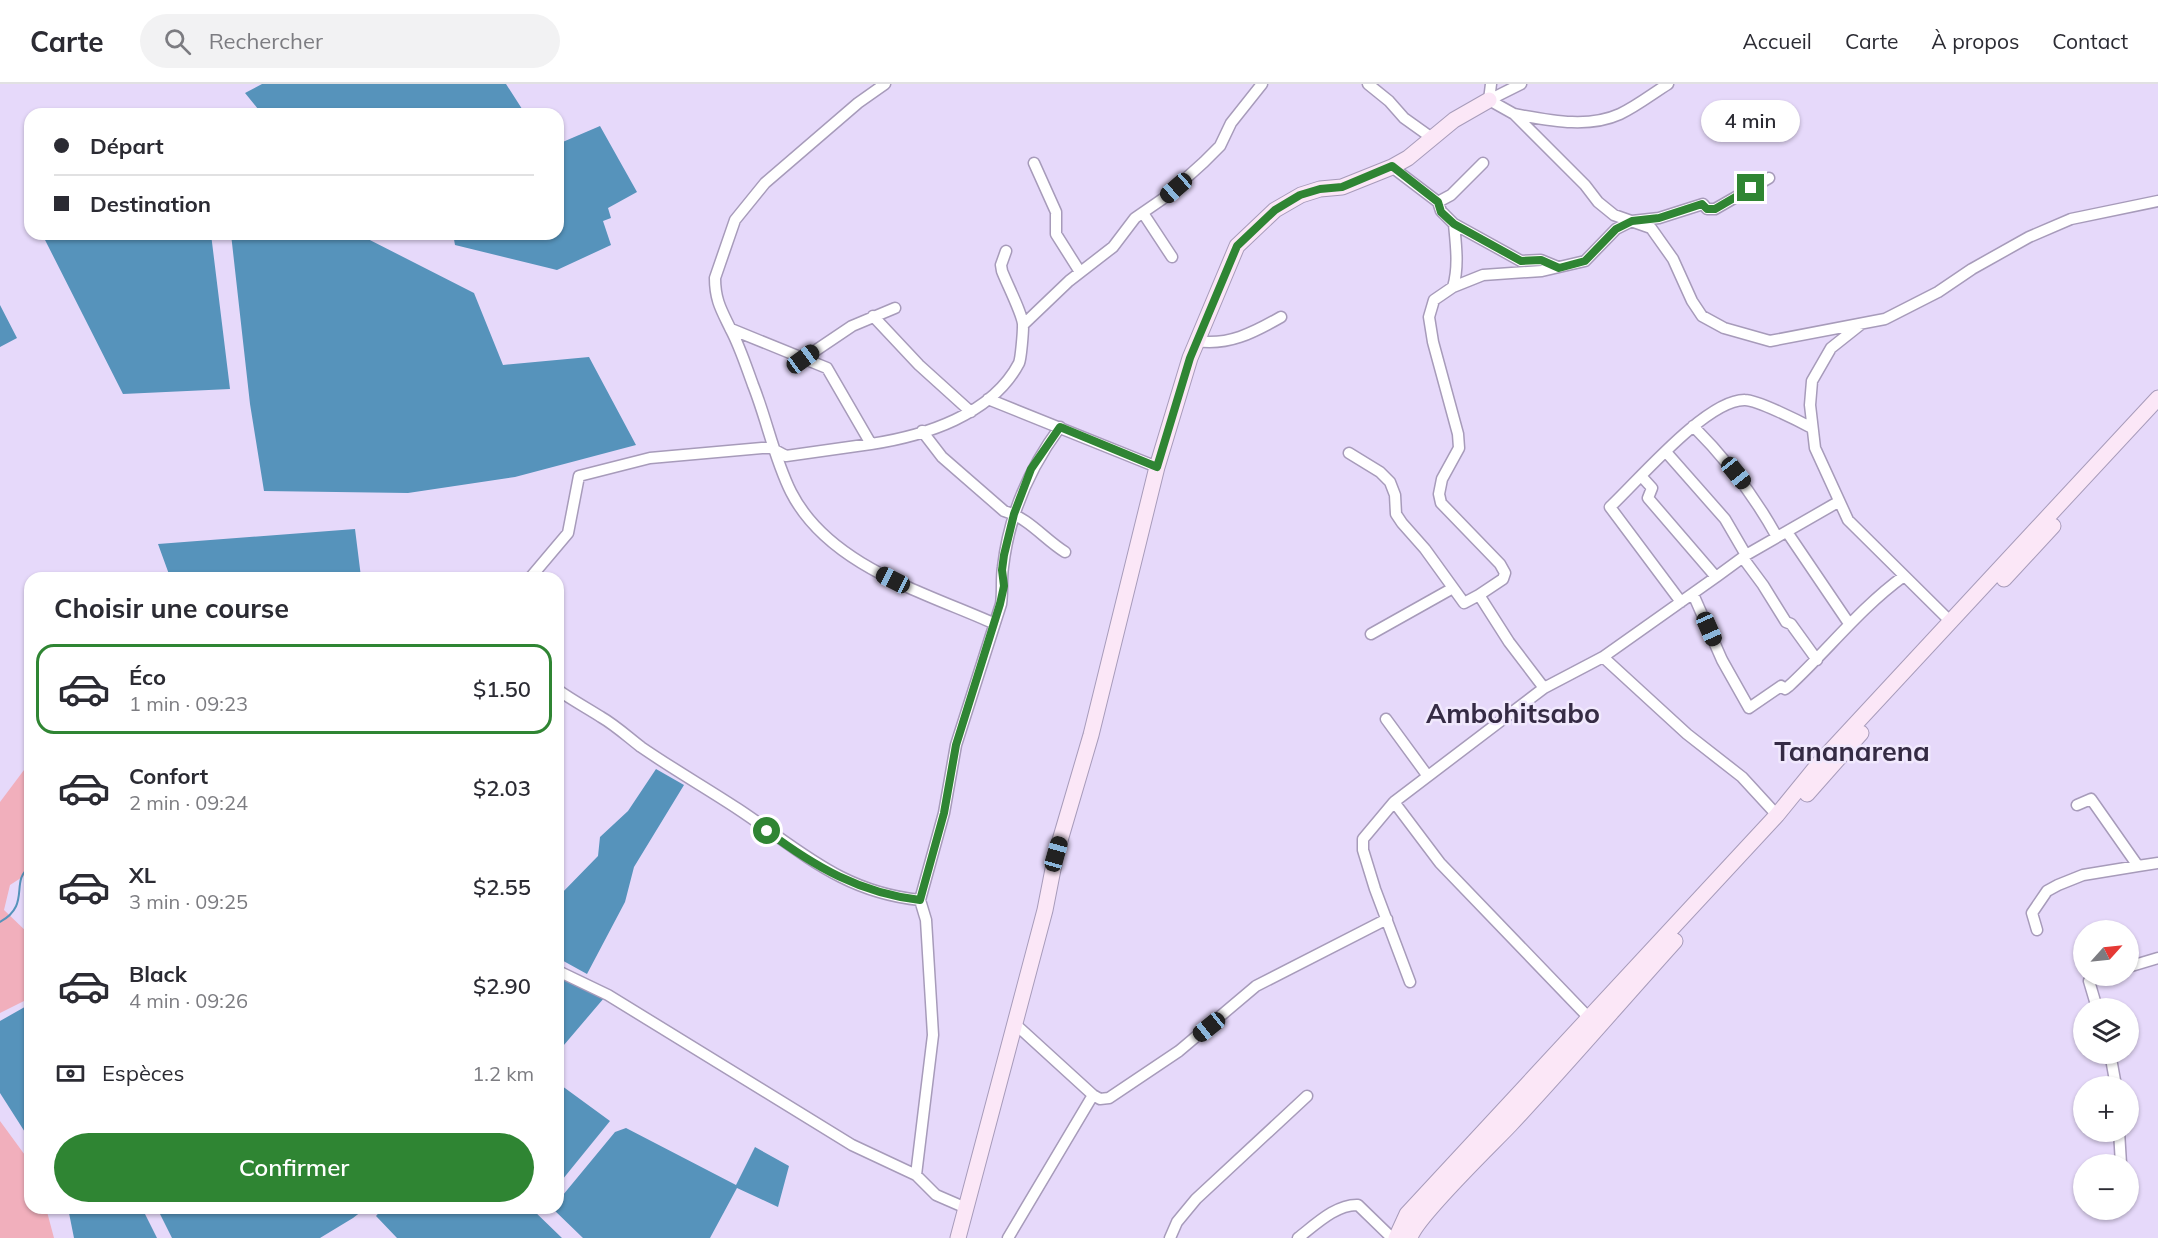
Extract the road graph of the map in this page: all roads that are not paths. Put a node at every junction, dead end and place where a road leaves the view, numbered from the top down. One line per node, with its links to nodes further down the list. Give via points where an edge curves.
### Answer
1 (885, 84): 29 (street, via 765,183 735,220 715,279 720,311)
2 (1262, 84): 16 (street, via 1231,123 1220,146)
3 (1368, 84): 9 (street)
4 (1491, 84): 7 (street)
5 (1521, 84): 7 (street)
6 (1668, 84): 8 (street, via 1623,112 1601,120 1552,121)
7 (1489, 100): 8 (street); 9 (street)
8 (1514, 114): 17 (street, via 1598,202)
9 (1432, 138): 12 (street)
10 (1034, 163): 22 (street, via 1056,212 1056,234)
11 (1483, 163): 15 (street, via 1451,195)
12 (1392, 166): 15 (street); 30 (street, via 1342,187 1300,195 1275,210 1237,246)
13 (1769, 178): 17 (street, via 1715,209 1702,204 1659,218)
14 (2158, 201): 27 (street, via 2071,219 2030,237 1885,319)
15 (1438, 202): 18 (street, via 1441,212)
16 (1143, 213): 20 (street); 22 (street, via 1113,247)
17 (1632, 221): 21 (street, via 1616,229 1585,261); 27 (street, via 1651,228 1702,316 1725,328 1770,341)
18 (1454, 224): 21 (street, via 1521,261 1541,260); 23 (street)
19 (1006, 251): 28 (street, via 1002,271)
20 (1172, 257)
21 (1559, 268): 23 (street, via 1483,275)
22 (1080, 272): 28 (street)
23 (1453, 287): 58 (street, via 1434,300 1429,317 1459,448 1449,462 1439,494 1441,503 1505,573 1503,579)
24 (895, 308): 25 (street)
25 (873, 316): 31 (street); 34 (street)
26 (1281, 317): 30 (street, via 1258,331 1227,342)
27 (1862, 323): 38 (street, via 1831,348 1812,381)
28 (1024, 324): 33 (street, via 1020,360)
29 (731, 329): 31 (street); 41 (street)
30 (1196, 341): 44 (street)
31 (803, 359): 40 (street, via 827,368)
32 (2158, 398): 46 (street)
33 (988, 399): 34 (street); 37 (street)
34 (970, 412): 39 (street)
35 (2158, 414): 46 (street)
36 (1693, 426): 38 (street, via 1732,401 1746,399); 42 (street); 50 (street, via 1723,456)
37 (1060, 427): 44 (street); 48 (street, via 1031,469)
38 (1812, 428): 47 (street, via 1815,448)
39 (922, 430): 40 (street, via 909,438); 48 (street, via 942,457 1004,511)
40 (871, 444): 41 (street, via 786,456)
41 (777, 452): 53 (street, via 762,448 650,459 579,476 568,533); 62 (street, via 778,464 793,495 818,529 836,544 884,576)
42 (1666, 452): 45 (street); 52 (street, via 1725,519)
43 (1349, 453): 56 (street, via 1380,471 1390,482 1396,514)
44 (1157, 467): 83 (street)
45 (1642, 477): 55 (street, via 1652,488 1648,498); 59 (street, via 1611,507)
46 (2084, 487): 49 (street)
47 (1838, 502): 50 (street); 54 (street, via 1848,520)
48 (1014, 514): 51 (street); 62 (street, via 1004,560 1004,586)
49 (2047, 525): 61 (street); 64 (street)
50 (1782, 535): 52 (street); 60 (street)
51 (1065, 552)
52 (1744, 556): 55 (street); 66 (street, via 1786,622)
53 (535, 572)
54 (1904, 576): 60 (street); 61 (street)
55 (1716, 577): 57 (street)
56 (1453, 588): 58 (street, via 1464,603); 63 (street)
57 (1693, 594): 59 (street); 66 (street, via 1722,660 1749,708 1781,687 1785,689)
58 (1479, 595): 67 (street)
59 (1681, 602): 65 (street)
60 (1848, 622): 66 (street)
61 (1951, 622): 64 (street)
62 (993, 623): 76 (street, via 956,745 944,813)
63 (1371, 634)
64 (1943, 636): 73 (street, via 1875,711 1821,761)
65 (1603, 657): 67 (street); 73 (street, via 1687,734 1742,777)
66 (1816, 660)
67 (1544, 688): 70 (street)
68 (564, 694): 76 (street, via 835,875 892,897)
69 (1386, 718): 70 (street)
70 (1427, 775): 71 (street)
71 (1394, 802): 77 (street, via 1363,839 1363,850); 84 (street, via 1440,863)
72 (2077, 806): 75 (street, via 2091,799)
73 (1775, 821): 84 (street)
74 (2158, 863): 75 (street)
75 (2138, 866): 78 (street, via 2083,875 2047,891 2032,913)
76 (920, 900): 88 (street, via 926,920 934,1014)
77 (1387, 919): 82 (street); 86 (street, via 1256,986 1179,1051 1109,1098)
78 (2037, 930)
79 (2158, 958): 80 (street)
80 (2139, 964)
81 (564, 974): 88 (street, via 608,995 852,1145)
82 (1410, 982)
83 (1014, 1023): 86 (street); 89 (street)
84 (1593, 1023): 85 (street)
85 (1528, 1094): 94 (street, via 1407,1214); 95 (street)
86 (1093, 1095): 91 (street)
87 (1307, 1096): 92 (street, via 1196,1199 1177,1222)
88 (916, 1175): 89 (street, via 936,1195)
89 (966, 1208): 90 (street)
90 (958, 1238)
91 (1008, 1238)
92 (1170, 1238)
93 (1298, 1238): 94 (street, via 1349,1204 1358,1205)
94 (1394, 1238)
95 (1410, 1238)

